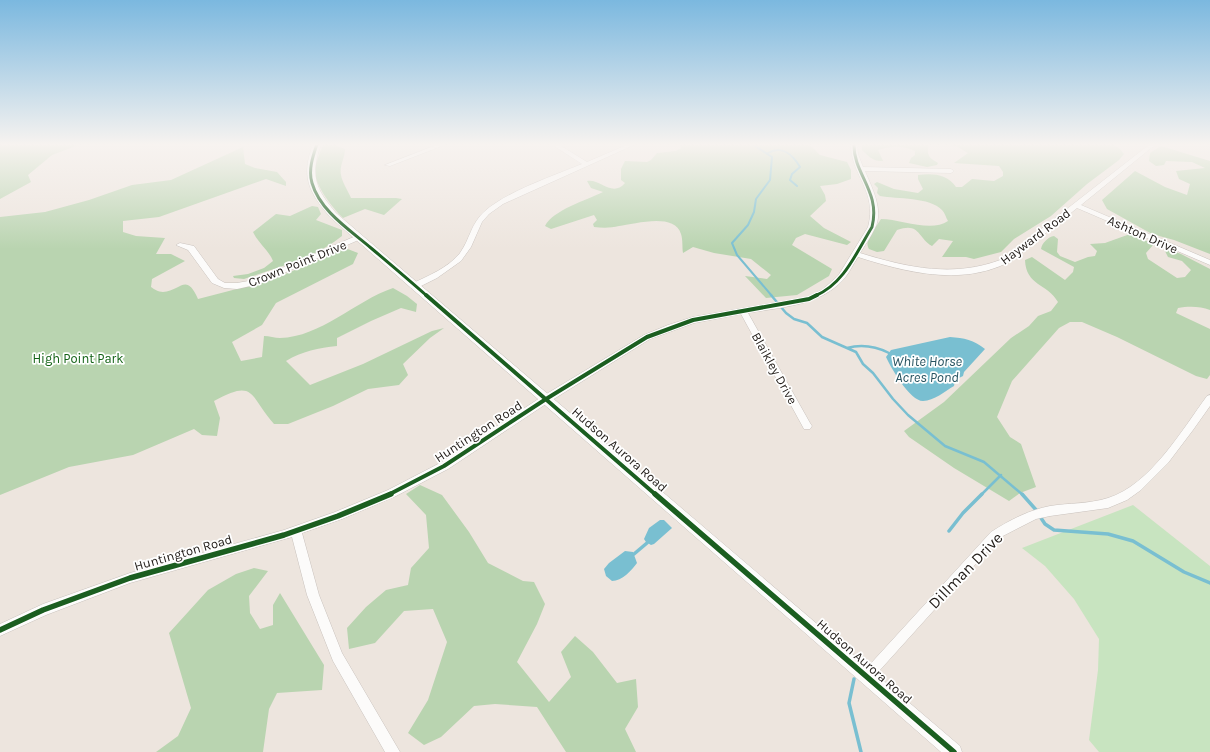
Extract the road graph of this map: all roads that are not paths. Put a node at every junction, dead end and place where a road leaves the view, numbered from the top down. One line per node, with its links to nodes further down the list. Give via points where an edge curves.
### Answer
1 (311, 179): 6 (street, Hudson Aurora Road, via 314,192 333,215)
2 (552, 179): 10 (street, via 496,206 478,223 470,244 459,258 442,271)
3 (865, 179): 8 (street, Huntington Road, via 875,212 872,228)
4 (1108, 179): 5 (street, Hayward Road)
5 (1076, 205): 8 (street, Hayward Road, via 1006,261 983,269 934,272); 9 (street, Ashton Drive)
6 (359, 238): 7 (street, Crown Point Drive, via 256,282 237,286 215,281 191,248); 10 (street, Hudson Aurora Road)
7 (180, 245)
8 (857, 254): 11 (street, Huntington Road, via 841,278 825,292 809,299)
9 (1210, 263)
10 (414, 286): 12 (street, Hudson Aurora Road)
11 (743, 311): 12 (street, Huntington Road, via 693,320 647,337); 14 (street, Blaikley Drive)
12 (546, 399): 15 (street, Huntington Road, via 474,447 418,480 359,507); 17 (street, Hudson Aurora Road)
13 (1210, 399): 17 (street, Dillman Drive, via 1160,464 1130,494 1108,503 1039,513 1020,520 995,535)
14 (807, 426)
15 (296, 530): 16 (street, Huntington Road, via 130,578 43,610); 18 (street, via 315,601 337,657)
16 (0, 630)
17 (867, 676): 19 (street, Hudson Aurora Road)
18 (393, 752)
19 (954, 752)

